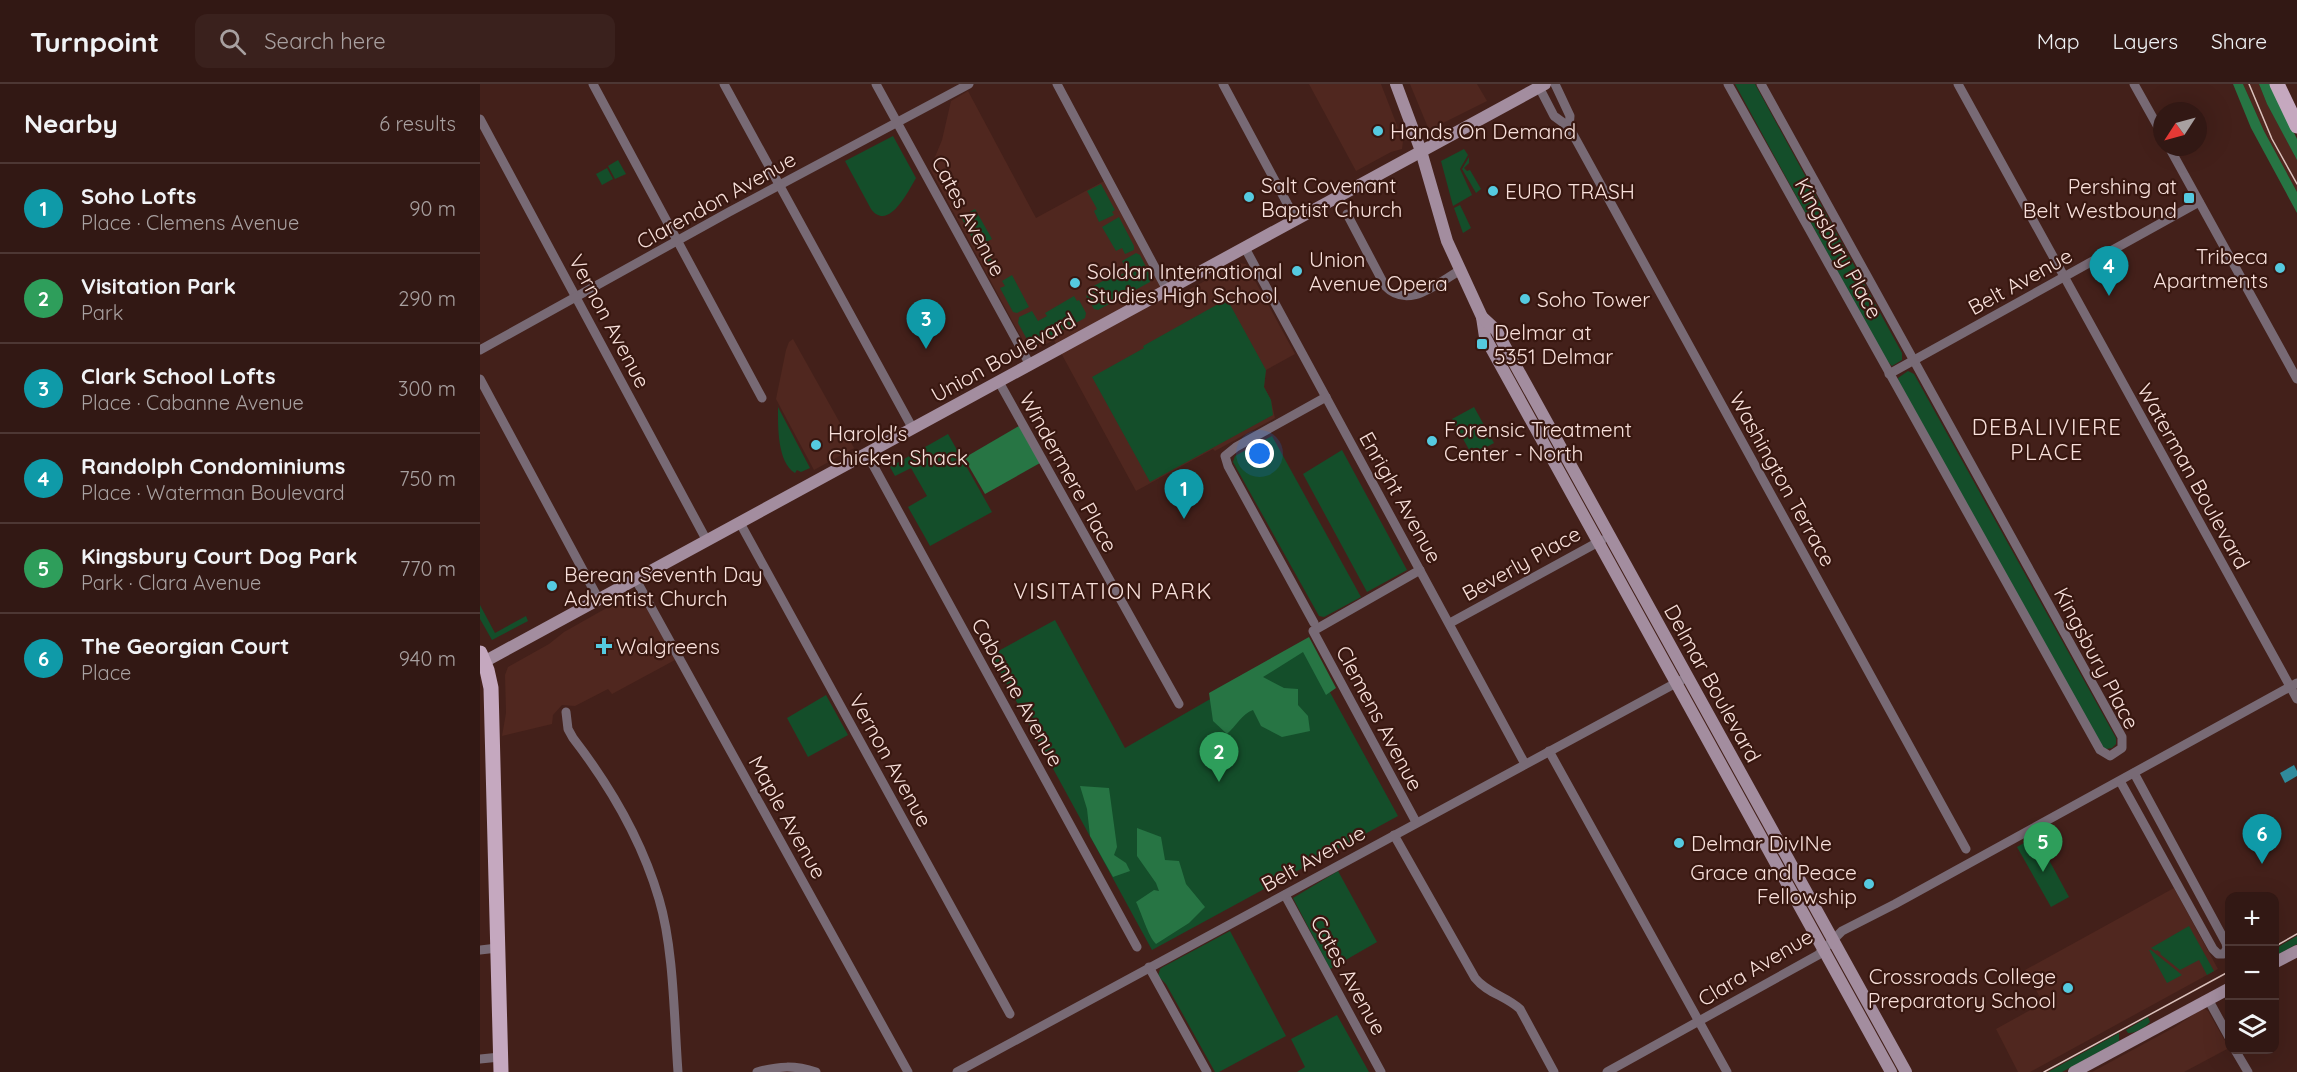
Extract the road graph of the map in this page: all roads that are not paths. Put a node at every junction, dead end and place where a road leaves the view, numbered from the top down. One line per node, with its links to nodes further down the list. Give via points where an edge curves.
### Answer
1 (593, 84): 28 (street)
2 (724, 84): 24 (street)
3 (876, 84): 19 (street, Cates Avenue)
4 (969, 84): 19 (street, Clarendon Avenue)
5 (1057, 84): 32 (street)
6 (1223, 84): 27 (street)
7 (1395, 84): 22 (main road, Delmar Boulevard)
8 (1555, 84): 21 (street, via 1570,116)
9 (1728, 84): 37 (street, Kingsbury Place)
10 (1761, 84): 35 (street, Kingsbury Place)
11 (1958, 84): 31 (street, Waterman Boulevard)
12 (2134, 84): 17 (street)
13 (2277, 84): 20 (main road)
14 (2287, 84): 16 (main road)
15 (1542, 86): 21 (street, via 1554,116); 22 (main road, Union Boulevard)
16 (2297, 105)
17 (2153, 118)
18 (480, 119): 33 (street, Vernon Avenue)
19 (898, 124): 24 (street, Clarendon Avenue); 36 (street, Cates Avenue)
20 (2297, 126)
21 (1569, 127): 65 (street, Washington Terrace)
22 (1421, 152): 27 (main road, Union Boulevard); 30 (main road, Delmar Boulevard)
23 (2174, 156): 25 (street)
24 (779, 186): 28 (street, Clarendon Avenue); 43 (street)
25 (2199, 202): 31 (street, Belt Avenue); 39 (street)
26 (1347, 214): 30 (street, via 1392,294 1414,296)
27 (1296, 220): 29 (main road, Union Boulevard)
28 (677, 241): 33 (street, Clarendon Avenue); 42 (street)
29 (1245, 248): 32 (main road, Union Boulevard); 41 (street, Enright Avenue)
30 (1459, 271): 46 (main road, Delmar Boulevard, via 1482,317 1496,330)
31 (2062, 273): 35 (street, Belt Avenue); 55 (street, Waterman Boulevard)
32 (1167, 290): 36 (main road, Union Boulevard)
33 (576, 296): 34 (street, Clarendon Avenue); 47 (street, Vernon Avenue)
34 (480, 350)
35 (1913, 361): 37 (street, Belt Avenue); 37 (street, Kingsbury Place, via 2122,738 2122,748 2110,756 2100,750)
36 (1030, 365): 40 (main road, Union Boulevard)
37 (1889, 374)
38 (480, 379): 50 (street)
39 (2297, 379)
40 (999, 382): 43 (main road, Union Boulevard); 57 (street, Windermere Place)
41 (1326, 397): 48 (street, Enright Avenue); 52 (street, Clemens Avenue, via 1225,456)
42 (762, 398)
43 (913, 429): 44 (main road, Union Boulevard)
44 (867, 454): 45 (main road, Union Boulevard); 68 (street, Cabanne Avenue)
45 (740, 523): 47 (main road, Union Boulevard); 78 (street, Vernon Avenue)
46 (1604, 538): 51 (street, Beverly Place); 54 (main road, Delmar Boulevard)
47 (707, 541): 49 (main road, Union Boulevard)
48 (1420, 570): 51 (street, Enright Avenue); 52 (street)
49 (636, 580): 50 (main road, Union Boulevard); 87 (street, Maple Avenue)
50 (599, 600): 53 (main road, Union Boulevard)
51 (1450, 623): 60 (street, Enright Avenue)
52 (1314, 627): 63 (street, Clemens Avenue)
53 (482, 660): 69 (main road, via 491,688)
54 (1681, 680): 59 (street, Belt Avenue); 67 (main road, Delmar Boulevard); 70 (main road, Delmar Boulevard)
55 (2294, 685): 56 (street, Waterman Boulevard); 61 (street, Clara Avenue)
56 (2297, 699)
57 (1179, 704)
58 (566, 712): 84 (street, via 568,729 630,827 660,900 668,944)
59 (1549, 751): 60 (street, Belt Avenue); 79 (street)
60 (1525, 764): 63 (street, Belt Avenue)
61 (2134, 773): 62 (street, Clara Avenue); 62 (street, via 2226,943 2224,954 2213,949)
62 (2120, 781): 67 (street, Clara Avenue, via 1842,931)
63 (1416, 822): 64 (street, Belt Avenue)
64 (1394, 835): 66 (street, Belt Avenue); 91 (street, via 1475,978 1520,1009)
65 (1966, 849)
66 (1285, 895): 74 (street, Belt Avenue); 90 (street, Cates Avenue)
67 (1833, 940): 70 (street, Clara Avenue); 77 (main road, Delmar Boulevard)
68 (1137, 947)
69 (497, 948): 71 (street); 83 (main road)
70 (1824, 949): 77 (main road, Delmar Boulevard); 79 (street, Clara Avenue)
71 (480, 950)
72 (2297, 951): 73 (main road)
73 (2279, 960)
74 (1149, 968): 88 (street, Belt Avenue); 89 (street)
75 (2225, 989): 76 (main road)
76 (2208, 999): 80 (street); 96 (main road)
77 (1859, 1000): 94 (main road, Delmar Boulevard); 95 (main road, Delmar Boulevard)
78 (1010, 1014)
79 (1699, 1021): 92 (street, Clara Avenue); 93 (street)
80 (2225, 1032)
81 (2237, 1054): 97 (street)
82 (480, 1059): 83 (street)
83 (501, 1064)
84 (678, 1072)
85 (757, 1072): 86 (street, via 799,1067)
86 (816, 1072)
87 (908, 1072)
88 (957, 1072)
89 (1207, 1072)
90 (1381, 1072)
91 (1554, 1072)
92 (1607, 1072)
93 (1727, 1072)
94 (1891, 1072)
95 (1906, 1072)
96 (2074, 1072)
97 (2248, 1072)

